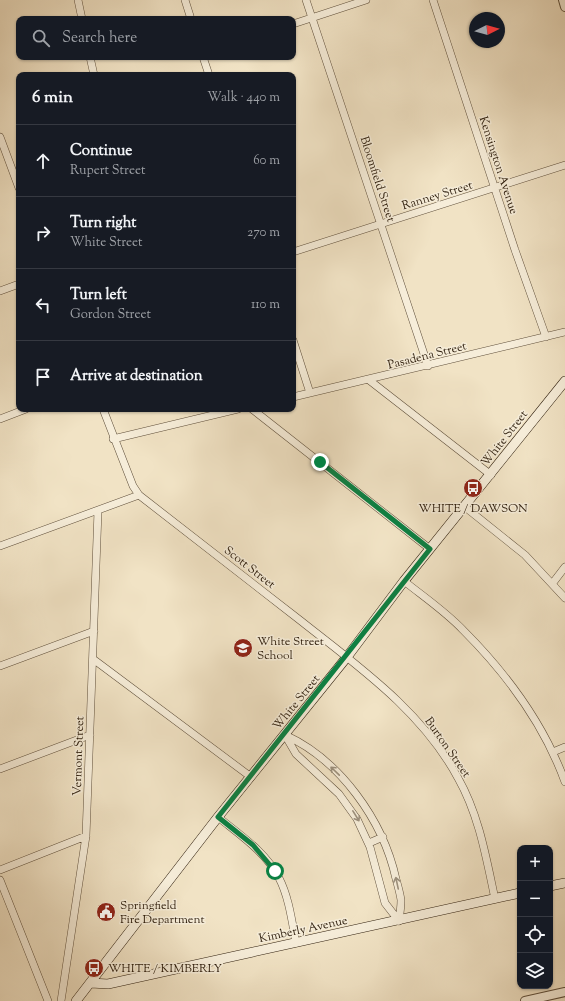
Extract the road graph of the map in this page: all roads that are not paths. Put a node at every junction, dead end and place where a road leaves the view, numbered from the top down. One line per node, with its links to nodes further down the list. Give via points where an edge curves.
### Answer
1 (78, 0): 8 (street)
2 (185, 0): 9 (street)
3 (306, 0): 10 (street, Bloomfield Street)
4 (366, 0): 10 (street)
5 (433, 0): 19 (street, Kensington Avenue)
6 (563, 0): 7 (street)
7 (565, 7)
8 (81, 16)
9 (190, 16)
10 (312, 18): 11 (street); 20 (street, Bloomfield Street)
11 (296, 23)
12 (91, 60): 14 (street)
13 (204, 60): 15 (street)
14 (93, 72)
15 (207, 72)
16 (0, 138): 18 (street)
17 (565, 165): 19 (street, Ranney Street)
18 (16, 180)
19 (495, 188): 20 (street, Ranney Street); 25 (street, Kensington Avenue)
20 (381, 224): 21 (street, Ranney Street); 27 (street, Bloomfield Street)
21 (296, 251)
22 (16, 285): 23 (street)
23 (0, 291)
24 (565, 332): 25 (street, Pasadena Street)
25 (546, 337): 27 (street, Pasadena Street)
26 (296, 349): 30 (street)
27 (428, 366): 28 (street, Pasadena Street)
28 (369, 380): 30 (street, Pasadena Street); 38 (street)
29 (565, 381): 38 (main road, White Street)
30 (310, 393): 31 (street, Pasadena Street)
31 (296, 396)
32 (18, 412): 36 (street)
33 (104, 412): 37 (street)
34 (226, 412): 37 (street)
35 (256, 412): 43 (street)
36 (0, 419)
37 (113, 439): 39 (street)
38 (490, 475): 40 (main road, White Street)
39 (139, 495): 41 (street); 49 (street, Scott Street)
40 (465, 507): 43 (main road, White Street); 46 (street, via 525,555)
41 (98, 511): 42 (street); 48 (street, Vermont Street)
42 (0, 546)
43 (430, 549): 45 (main road, White Street)
44 (565, 567): 46 (street)
45 (404, 581): 49 (main road, White Street); 55 (street, via 463,629 492,662 532,716)
46 (552, 584): 47 (street)
47 (565, 598)
48 (94, 631): 50 (street, Vermont Street); 51 (street)
49 (347, 657): 53 (main road, White Street); 70 (street, Burton Street, via 398,700 435,742 451,766 481,832)
50 (93, 658): 52 (street, Vermont Street); 57 (street)
51 (0, 666)
52 (90, 735): 56 (street); 62 (street, Vermont Street)
53 (285, 735): 57 (main road, White Street); 58 (street, one-way to 53, via 303,744); 60 (street, via 296,754)
54 (565, 747): 55 (street)
55 (553, 752): 59 (street)
56 (0, 769)
57 (250, 777): 61 (main road, White Street)
58 (346, 782): 60 (street); 63 (street, via 368,810)
59 (565, 782)
60 (335, 790): 64 (street, one-way to 64, via 355,815)
61 (218, 817): 72 (street, via 253,845 275,871 283,888); 73 (main road, White Street)
62 (86, 836): 65 (street); 76 (street, Vermont Street)
63 (383, 837): 64 (street); 71 (street, one-way to 63, via 401,900 394,866)
64 (369, 843): 71 (street, via 385,903)
65 (0, 870)
66 (0, 880): 75 (street)
67 (565, 883): 68 (main road)
68 (553, 885)
69 (517, 894): 70 (main road, Kimberly Avenue)
70 (495, 899): 71 (main road, Kimberly Avenue)
71 (399, 921): 72 (main road, Kimberly Avenue)
72 (296, 943): 73 (main road, Kimberly Avenue, via 108,984)
73 (91, 984): 77 (main road, White Street)
74 (564, 993): 78 (street)
75 (48, 1001)
76 (61, 1001)
77 (76, 1001)
78 (525, 1001)

